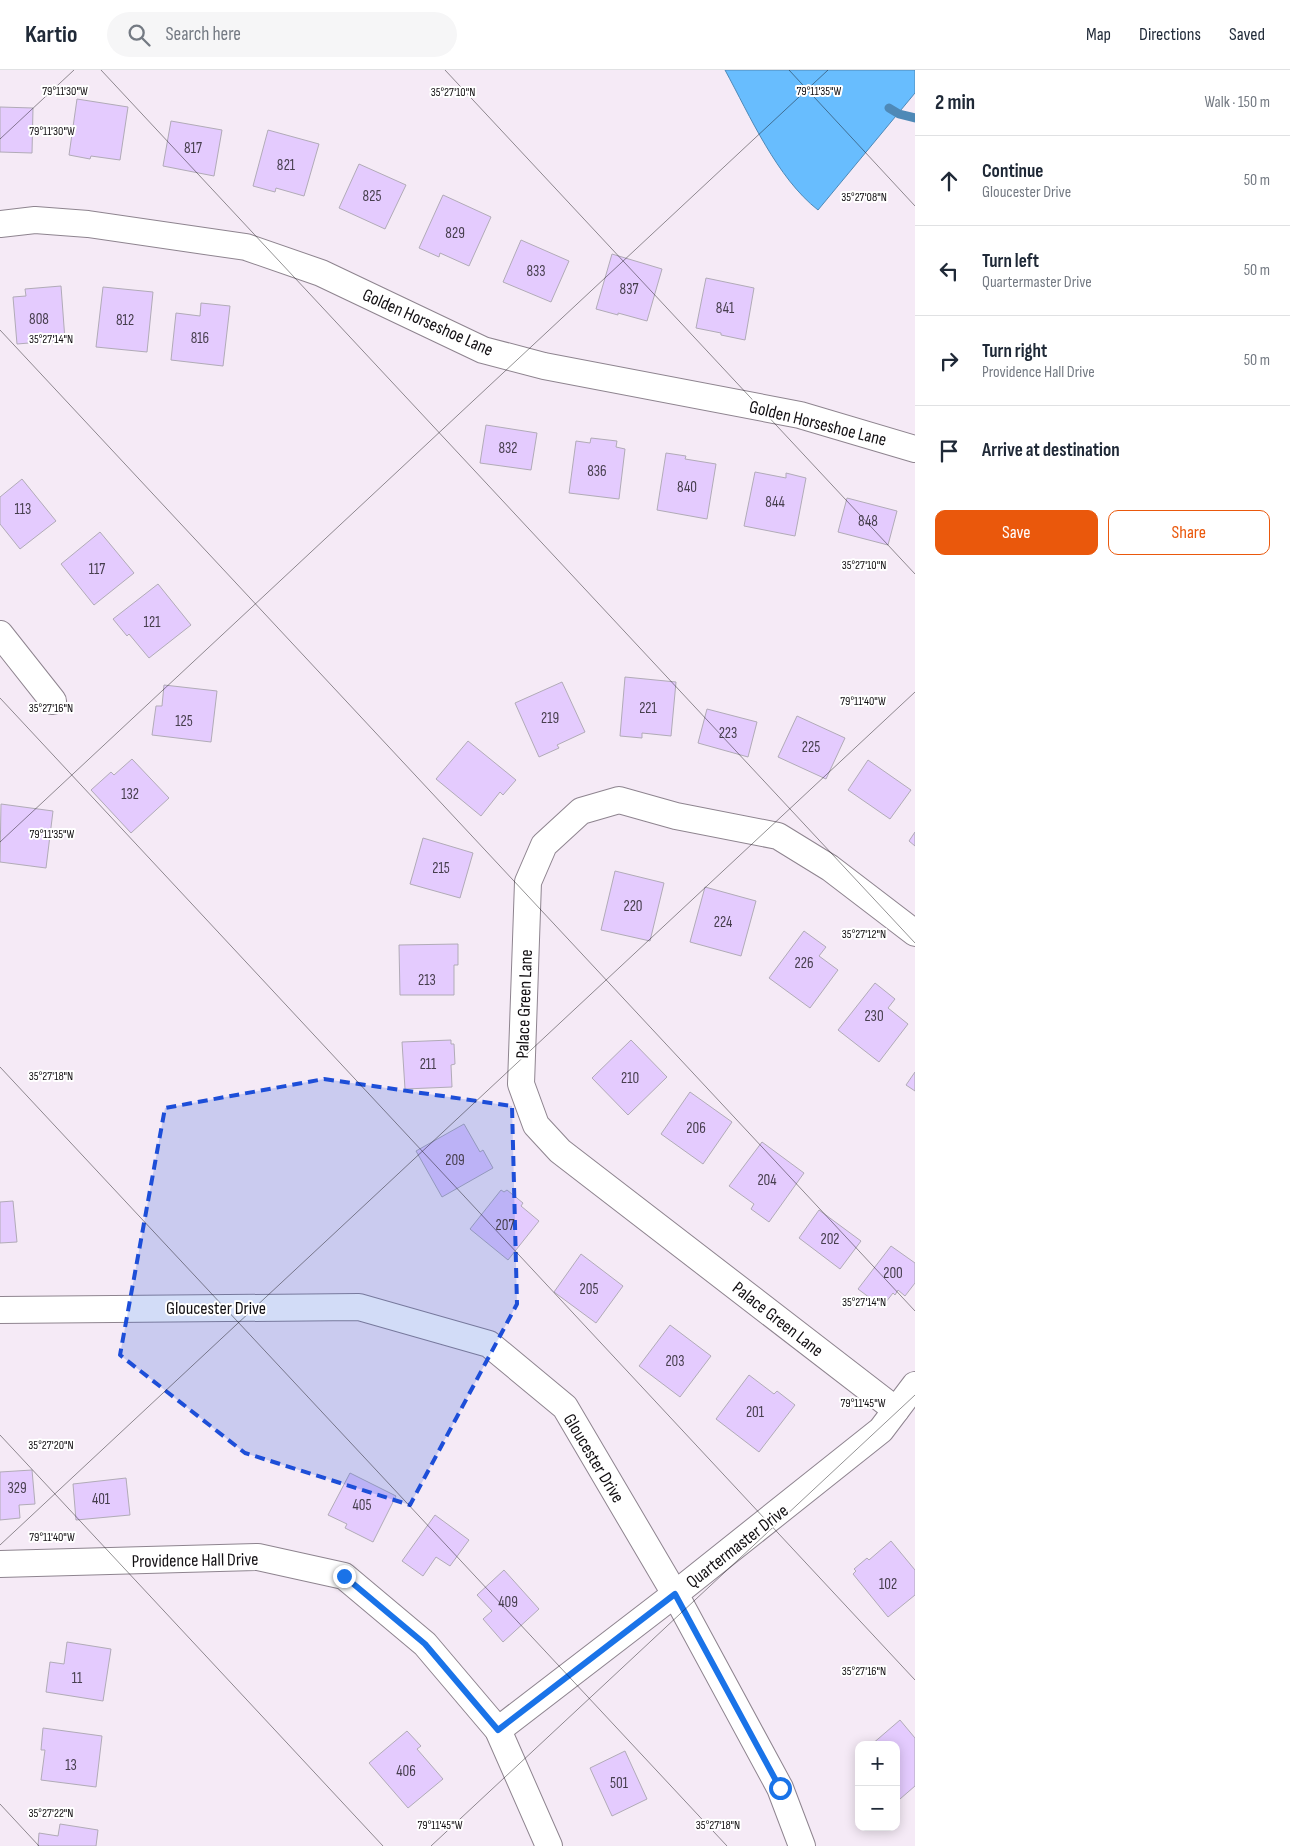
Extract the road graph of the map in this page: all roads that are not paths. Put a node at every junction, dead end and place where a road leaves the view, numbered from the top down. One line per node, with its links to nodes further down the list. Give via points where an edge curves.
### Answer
1 (0, 224): 2 (street, Golden Horseshoe Lane, via 35,220 88,224 246,247 321,273 483,350 544,366 800,415)
2 (915, 448)
3 (0, 634): 4 (street)
4 (53, 701)
5 (915, 933): 8 (street, Palace Green Lane, via 830,868 778,836 676,816 619,800 581,811 544,845 528,882 521,1084 536,1125 560,1151)
6 (0, 1310): 10 (street, Gloucester Drive, via 359,1307 489,1344 565,1407)
7 (915, 1385): 8 (street, Quartermaster Drive)
8 (896, 1410): 10 (street, Quartermaster Drive, via 881,1430)
9 (0, 1564): 11 (street, Providence Hall Drive, via 258,1557 344,1576 425,1644)
10 (675, 1594): 11 (street, Quartermaster Drive); 13 (street, Gloucester Drive, via 780,1788)
11 (498, 1730): 12 (street, Providence Hall Drive)
12 (549, 1846)
13 (802, 1846)

